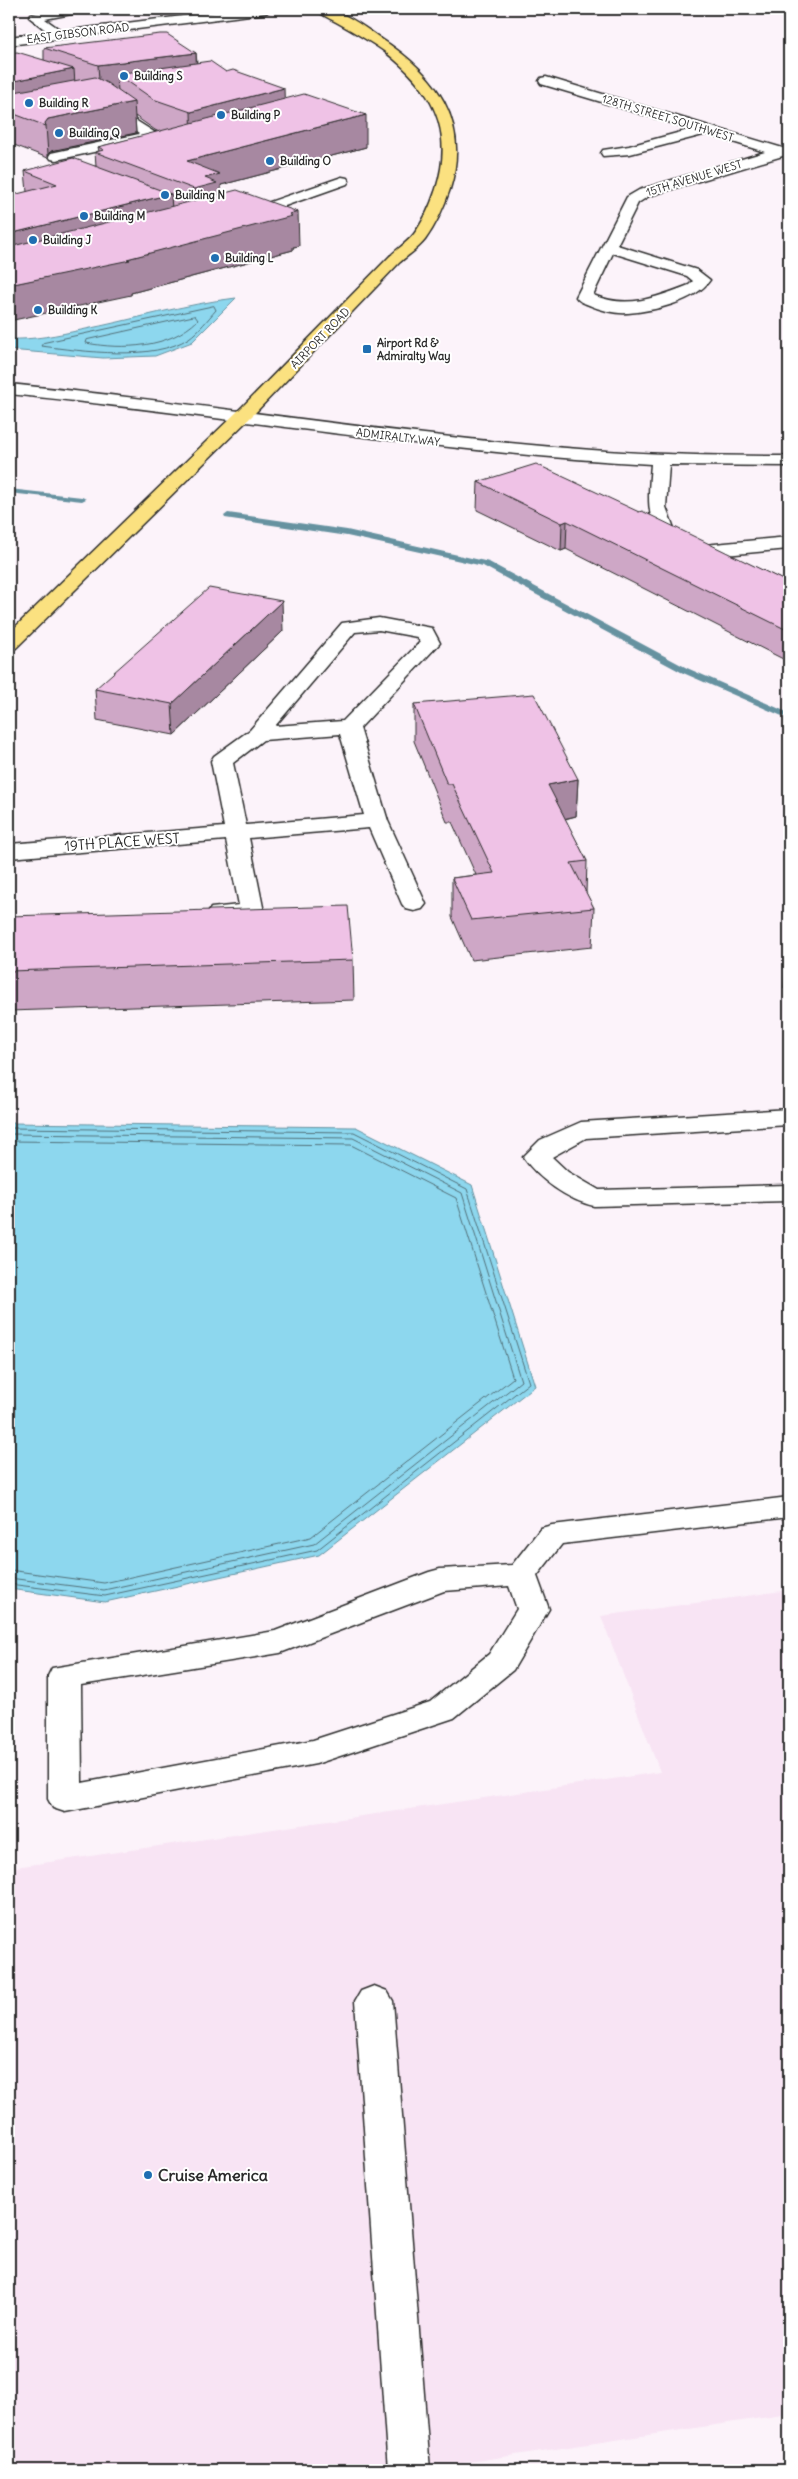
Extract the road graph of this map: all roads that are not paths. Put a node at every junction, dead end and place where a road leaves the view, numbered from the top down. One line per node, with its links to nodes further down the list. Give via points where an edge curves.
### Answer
1 (78, 9): 4 (street, via 35,17)
2 (266, 9): 4 (street, EAST GIBSON ROAD)
3 (322, 9): 18 (main road, AIRPORT ROAD, via 389,50 432,90 442,108 448,130 450,150 443,195 422,235)
4 (61, 36): 5 (street, EAST GIBSON ROAD)
5 (9, 41)
6 (546, 81): 8 (street, 128TH STREET SOUTHWEST)
7 (119, 100): 9 (street, via 95,102 114,109)
8 (706, 130): 10 (street); 11 (street, 128TH STREET SOUTHWEST)
9 (152, 136): 12 (street); 13 (street, via 195,149)
10 (608, 153)
11 (784, 153): 16 (street, 15TH AVENUE WEST, via 644,193 632,200)
12 (56, 156)
13 (163, 157)
14 (342, 181): 15 (street)
15 (229, 220)
16 (609, 247): 16 (street, 15TH AVENUE WEST, via 584,297 606,306 627,308 660,302 695,288 702,280 692,273)
17 (9, 389): 18 (street, ADMIRALTY WAY)
18 (243, 417): 19 (street, ADMIRALTY WAY, via 422,440); 24 (main road, AIRPORT ROAD)
19 (660, 461): 20 (street, ADMIRALTY WAY); 22 (street, via 657,507 667,534)
20 (789, 461)
21 (789, 543): 22 (street)
22 (704, 551): 23 (street)
23 (738, 568)
24 (9, 644)
25 (349, 727): 26 (street); 26 (street, via 430,643 425,632 379,624 349,628); 27 (street)
26 (256, 734): 28 (street, via 222,762)
27 (377, 821): 28 (street, 19TH PLACE WEST); 30 (street)
28 (236, 833): 29 (street, 19TH PLACE WEST); 31 (street, via 262,912)
29 (9, 851)
30 (414, 904)
31 (193, 914)
32 (789, 1117): 33 (street, via 581,1130 549,1146 536,1158 559,1178 594,1198)
33 (789, 1193)
34 (789, 1507): 35 (street, via 552,1535)
35 (521, 1575): 35 (street, via 440,1580 280,1642 64,1676 65,1799 316,1752 442,1710 500,1662 533,1609)
36 (374, 2001): 37 (street)
37 (410, 2470)

